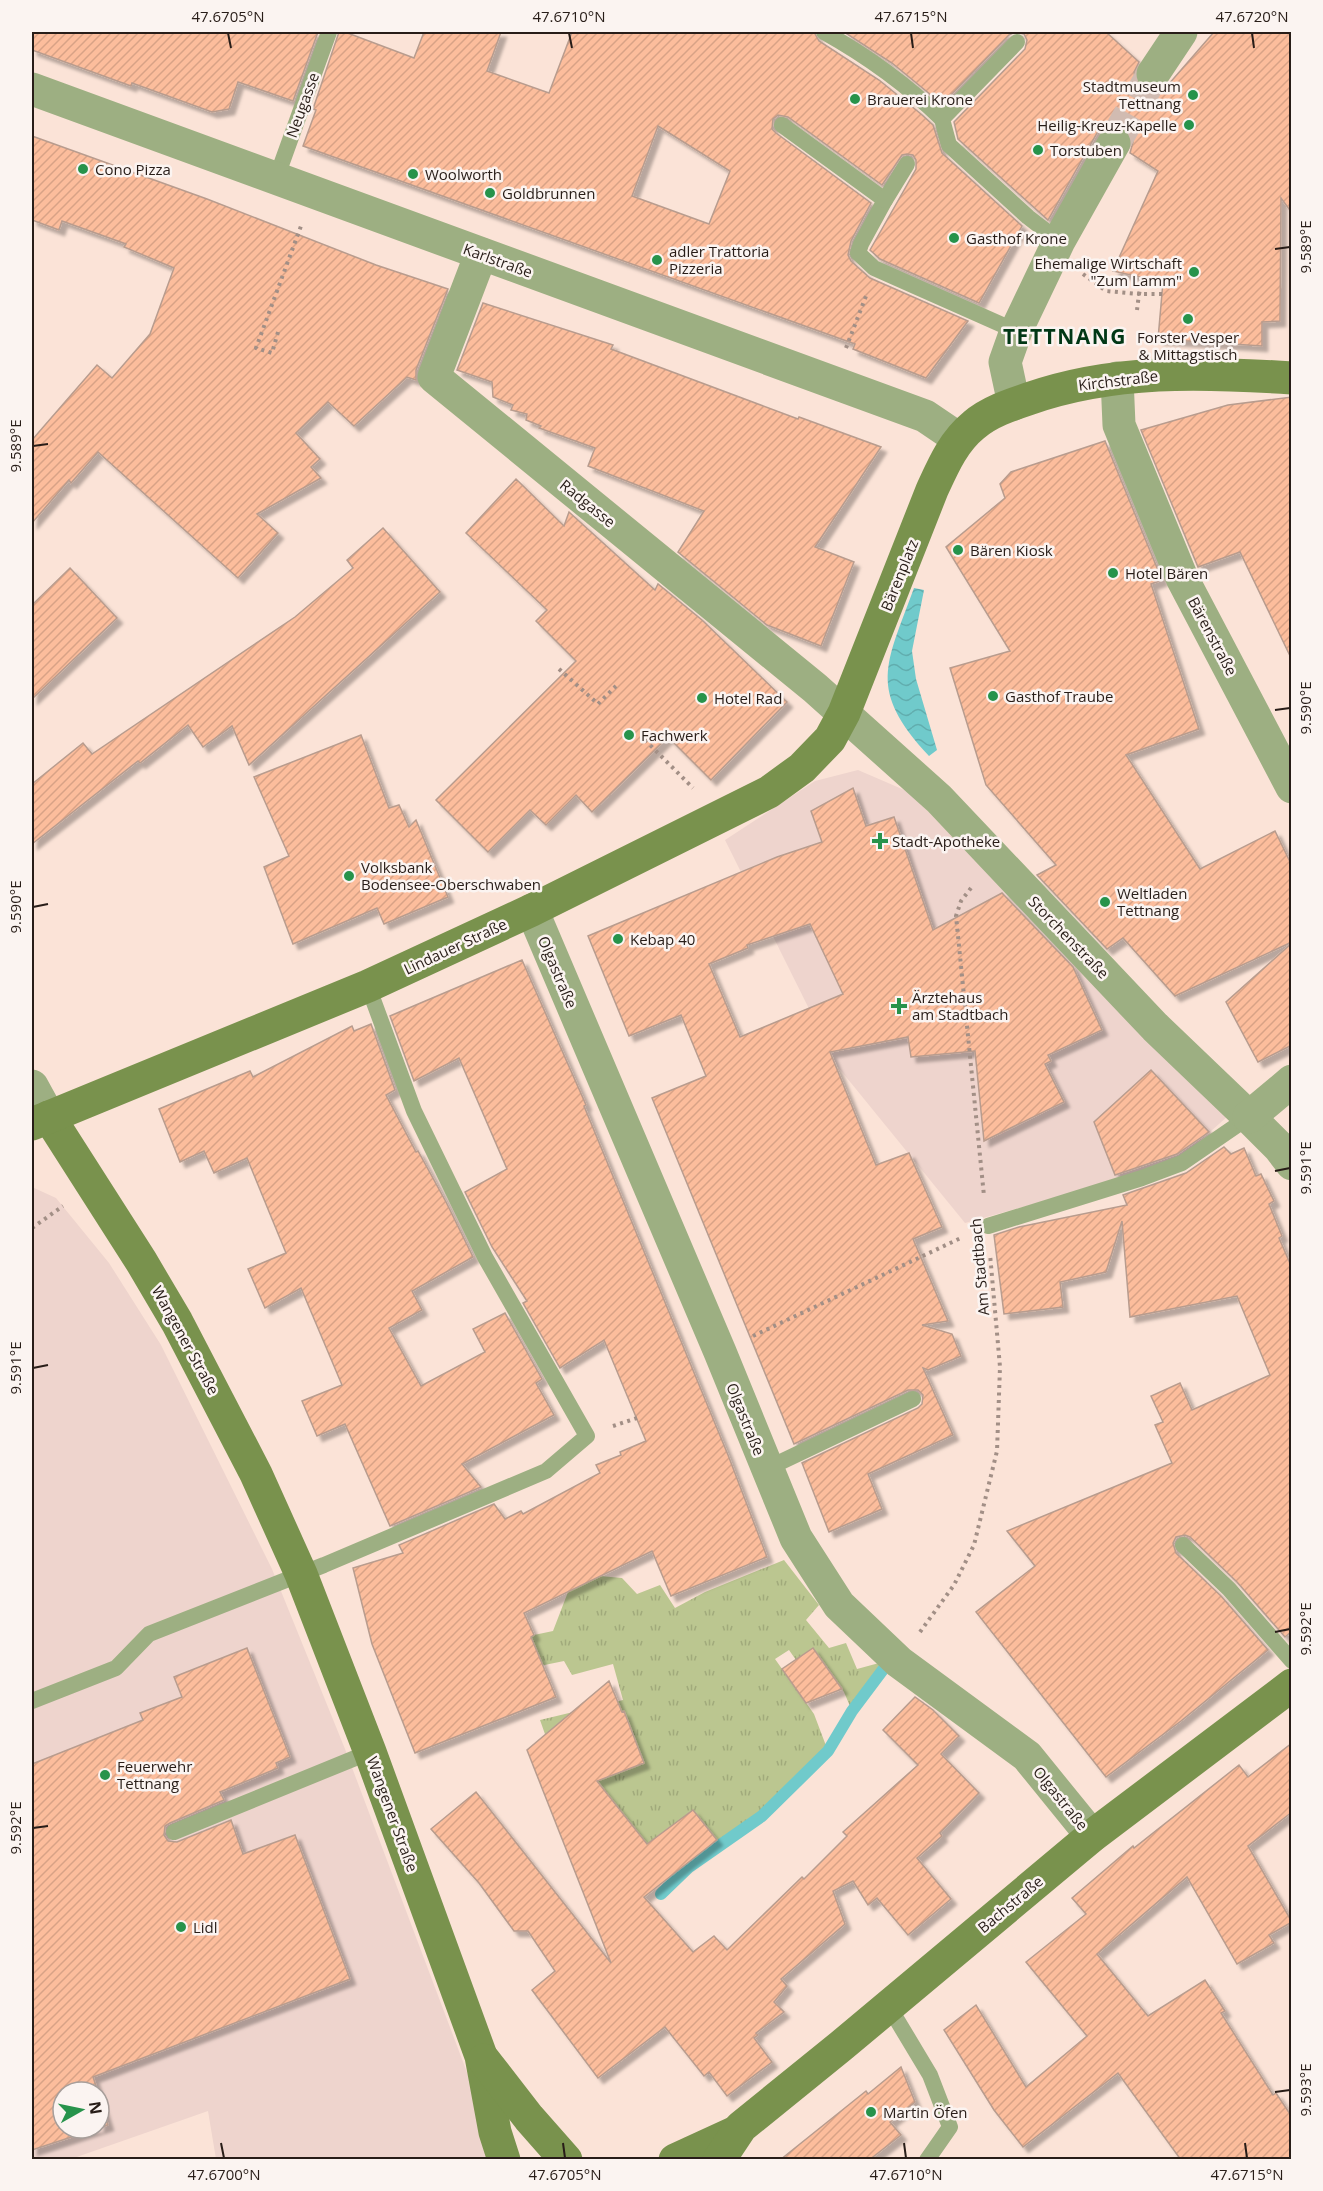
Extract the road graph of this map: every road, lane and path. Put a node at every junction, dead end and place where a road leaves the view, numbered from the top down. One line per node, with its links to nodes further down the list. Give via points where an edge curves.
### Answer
1 (329, 32): 11 (lane, Neugasse)
2 (824, 32): 7 (lane, via 913,90)
3 (1181, 32): 5 (street)
4 (1017, 42): 7 (lane)
5 (1153, 74)
6 (32, 89): 11 (street, Karlstraße)
7 (942, 119): 14 (lane, via 949,145)
8 (782, 125): 13 (lane)
9 (1114, 144): 14 (street)
10 (907, 164): 13 (lane)
11 (276, 178): 12 (street, Karlstraße)
12 (314, 192): 15 (street, Karlstraße); 24 (path, via 256,348 272,353)
13 (885, 200): 23 (lane, via 858,253 868,263)
14 (1059, 241): 23 (street)
15 (481, 254): 28 (street, Karlstraße, via 926,416); 31 (street, Radgasse, via 434,377)
16 (1143, 277): 18 (path)
17 (1095, 282): 18 (path, via 1106,291)
18 (1139, 294): 19 (path); 21 (path)
19 (1162, 294)
20 (863, 304): 22 (path)
21 (1137, 310)
22 (855, 324)
23 (1016, 331): 27 (street, via 1005,362)
24 (278, 332)
25 (1117, 378): 26 (main road, Kirchstraße, via 1233,374); 27 (main road, Kirchstraße, via 1089,381); 33 (street, Bärenstraße, via 1119,425 1182,578)
26 (1292, 378)
27 (1014, 404): 28 (main road, Kirchstraße, via 975,424)
28 (959, 440): 31 (main road, Bärenplatz, via 932,490)
29 (559, 669): 30 (path, via 598,704)
30 (616, 686)
31 (844, 713): 35 (street, Storchenstraße, via 939,799); 36 (main road, Lindauer Straße, via 830,739 802,768 769,792)
32 (645, 740): 34 (path)
33 (1288, 774)
34 (700, 795)
35 (996, 861): 40 (street, Storchenstraße, via 1155,1027); 43 (path, Am Stadtbach, via 961,901 956,916)
36 (532, 910): 37 (main road, Lindauer Straße); 45 (street, Olgastraße)
37 (368, 986): 41 (main road, Lindauer Straße); 49 (lane, via 414,1111 485,1257 587,1436 546,1471)
38 (1292, 1081): 40 (street)
39 (32, 1086): 41 (street)
40 (1249, 1117): 42 (street, Storchenstraße); 43 (lane, via 1182,1163)
41 (40, 1120): 49 (main road, Wangener Straße, via 141,1261 177,1322 256,1474)
42 (1292, 1164)
43 (987, 1226): 51 (path, Am Stadtbach, via 1000,1367 997,1451 974,1545 954,1585)
44 (968, 1234): 45 (path)
45 (720, 1352): 47 (street, Olgastraße)
46 (913, 1399): 47 (lane)
47 (766, 1469): 51 (street, Olgastraße, via 796,1538 839,1605)
48 (1183, 1545): 50 (lane, via 1229,1589)
49 (301, 1574): 53 (lane, via 149,1634 116,1668); 54 (main road, Wangener Straße)
50 (1292, 1661)
51 (899, 1662): 56 (street, Olgastraße, via 1027,1756)
52 (1292, 1685): 56 (main road, Bachstraße)
53 (32, 1701)
54 (370, 1752): 55 (lane); 58 (main road, Wangener Straße)
55 (174, 1832)
56 (1092, 1836): 57 (main road, Bachstraße)
57 (888, 2005): 59 (main road, Bachstraße); 64 (lane, via 930,2075 950,2127)
58 (481, 2056): 60 (main road, Wangener Straße); 61 (main road, Wangener Straße)
59 (736, 2132): 62 (main road, Bachstraße); 63 (main road, Bachstraße)
60 (504, 2160)
61 (566, 2160)
62 (675, 2160)
63 (719, 2160)
64 (927, 2160)

